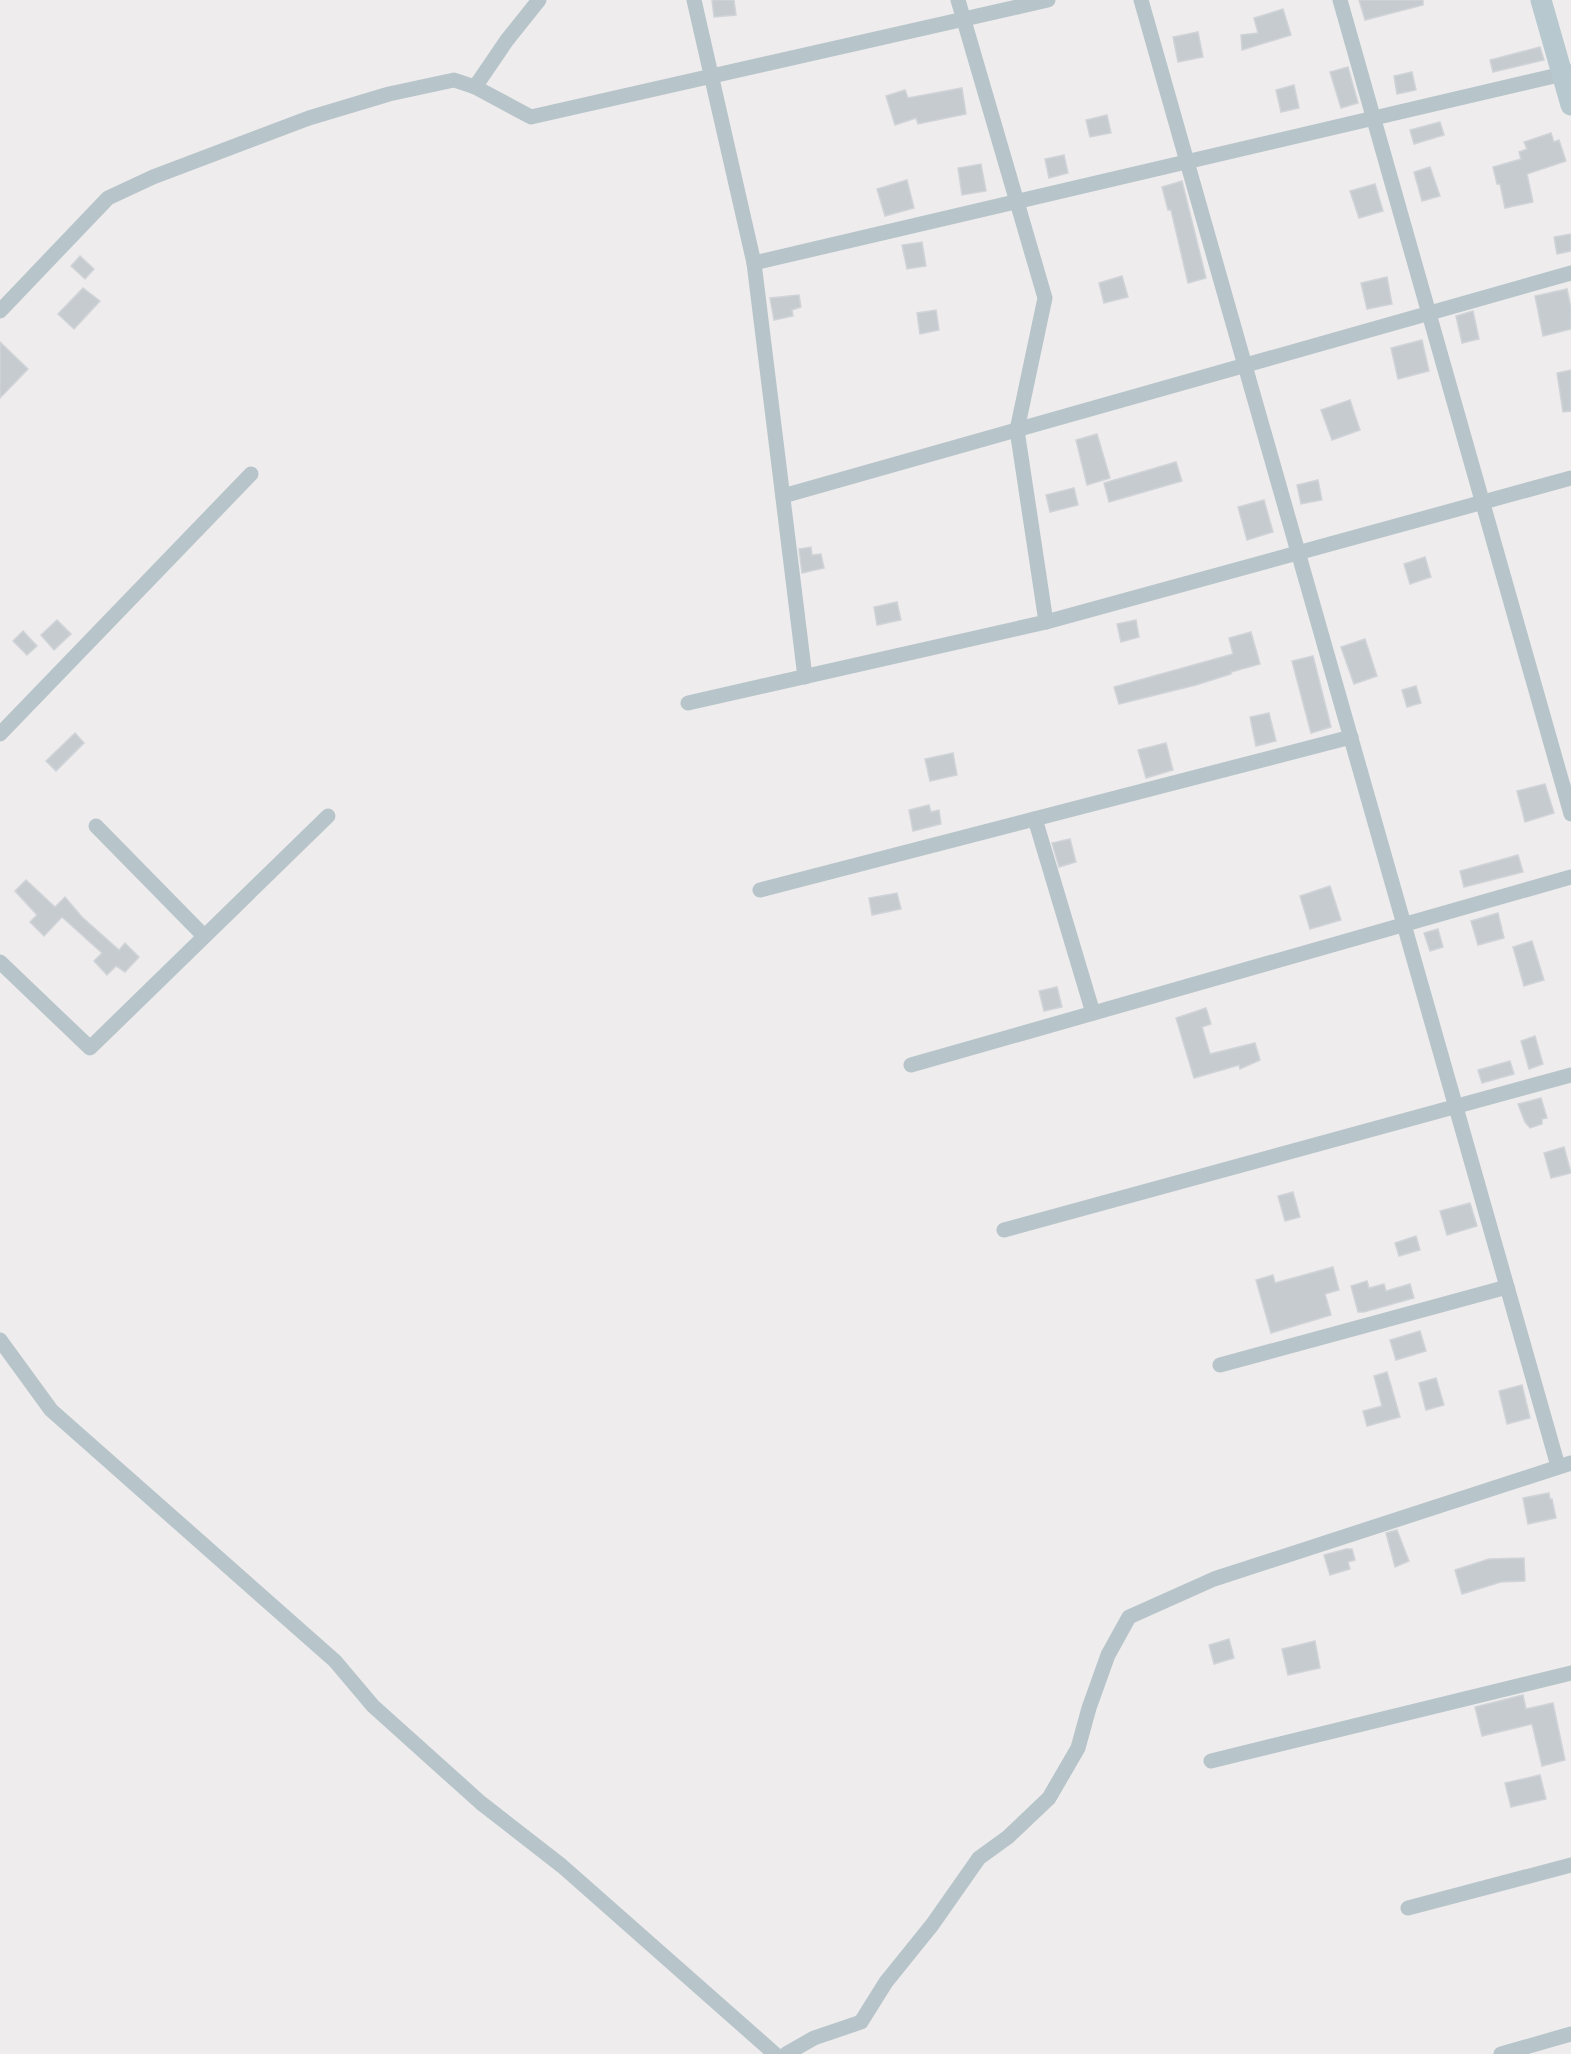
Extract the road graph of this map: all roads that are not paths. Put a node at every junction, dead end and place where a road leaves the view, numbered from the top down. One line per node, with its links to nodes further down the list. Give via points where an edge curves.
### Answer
1 (539, 0): 11 (street)
2 (694, 0): 10 (street)
3 (958, 0): 8 (street)
4 (1048, 0): 8 (street)
5 (1141, 0): 14 (street)
6 (1340, 0): 13 (street)
7 (1540, 0): 9 (main road)
8 (964, 19): 10 (street); 15 (street)
9 (1566, 73): 12 (main road); 13 (street)
10 (712, 77): 11 (street, via 531,117); 16 (street)
11 (475, 87): 18 (street, via 454,80 309,118 108,198)
12 (1571, 105)
13 (1374, 119): 14 (street); 19 (street)
14 (1187, 162): 15 (street); 20 (street)
15 (1017, 202): 16 (street); 21 (street, via 1046,298)
16 (754, 263): 24 (street)
17 (1571, 273): 19 (street)
18 (0, 310)
19 (1429, 313): 20 (street); 25 (street)
20 (1245, 365): 21 (street); 26 (street)
21 (1017, 430): 24 (street); 27 (street)
22 (251, 474): 30 (street)
23 (1571, 478): 25 (street)
24 (783, 496): 28 (street)
25 (1482, 503): 26 (street); 32 (street)
26 (1298, 553): 27 (street); 31 (street)
27 (1046, 622): 28 (street)
28 (805, 677): 29 (street)
29 (688, 703)
30 (0, 734)
31 (1351, 737): 34 (street); 38 (street)
32 (1571, 814)
33 (328, 816): 39 (street)
34 (1035, 819): 37 (street); 41 (street)
35 (96, 826): 39 (street)
36 (1571, 877): 38 (street)
37 (760, 891)
38 (1404, 924): 41 (street); 44 (street)
39 (204, 936): 40 (street, via 90,1048)
40 (0, 962)
41 (1093, 1013): 42 (street)
42 (911, 1065)
43 (1571, 1075): 44 (street)
44 (1456, 1107): 45 (street); 46 (street)
45 (1004, 1230)
46 (1507, 1287): 48 (street); 49 (street)
47 (0, 1340): 55 (street, via 51,1410 335,1661 373,1706 481,1803 562,1866)
48 (1220, 1365)
49 (1564, 1465): 56 (street, via 1214,1579 1129,1617 1108,1655 1078,1748 1049,1798 980,1858 886,1982 861,2022 814,2038)
50 (1571, 1673): 51 (street)
51 (1211, 1761)
52 (1571, 1865): 53 (street)
53 (1408, 1908)
54 (1571, 2034): 57 (street)
55 (775, 2054)
56 (786, 2054)
57 (1501, 2054)

